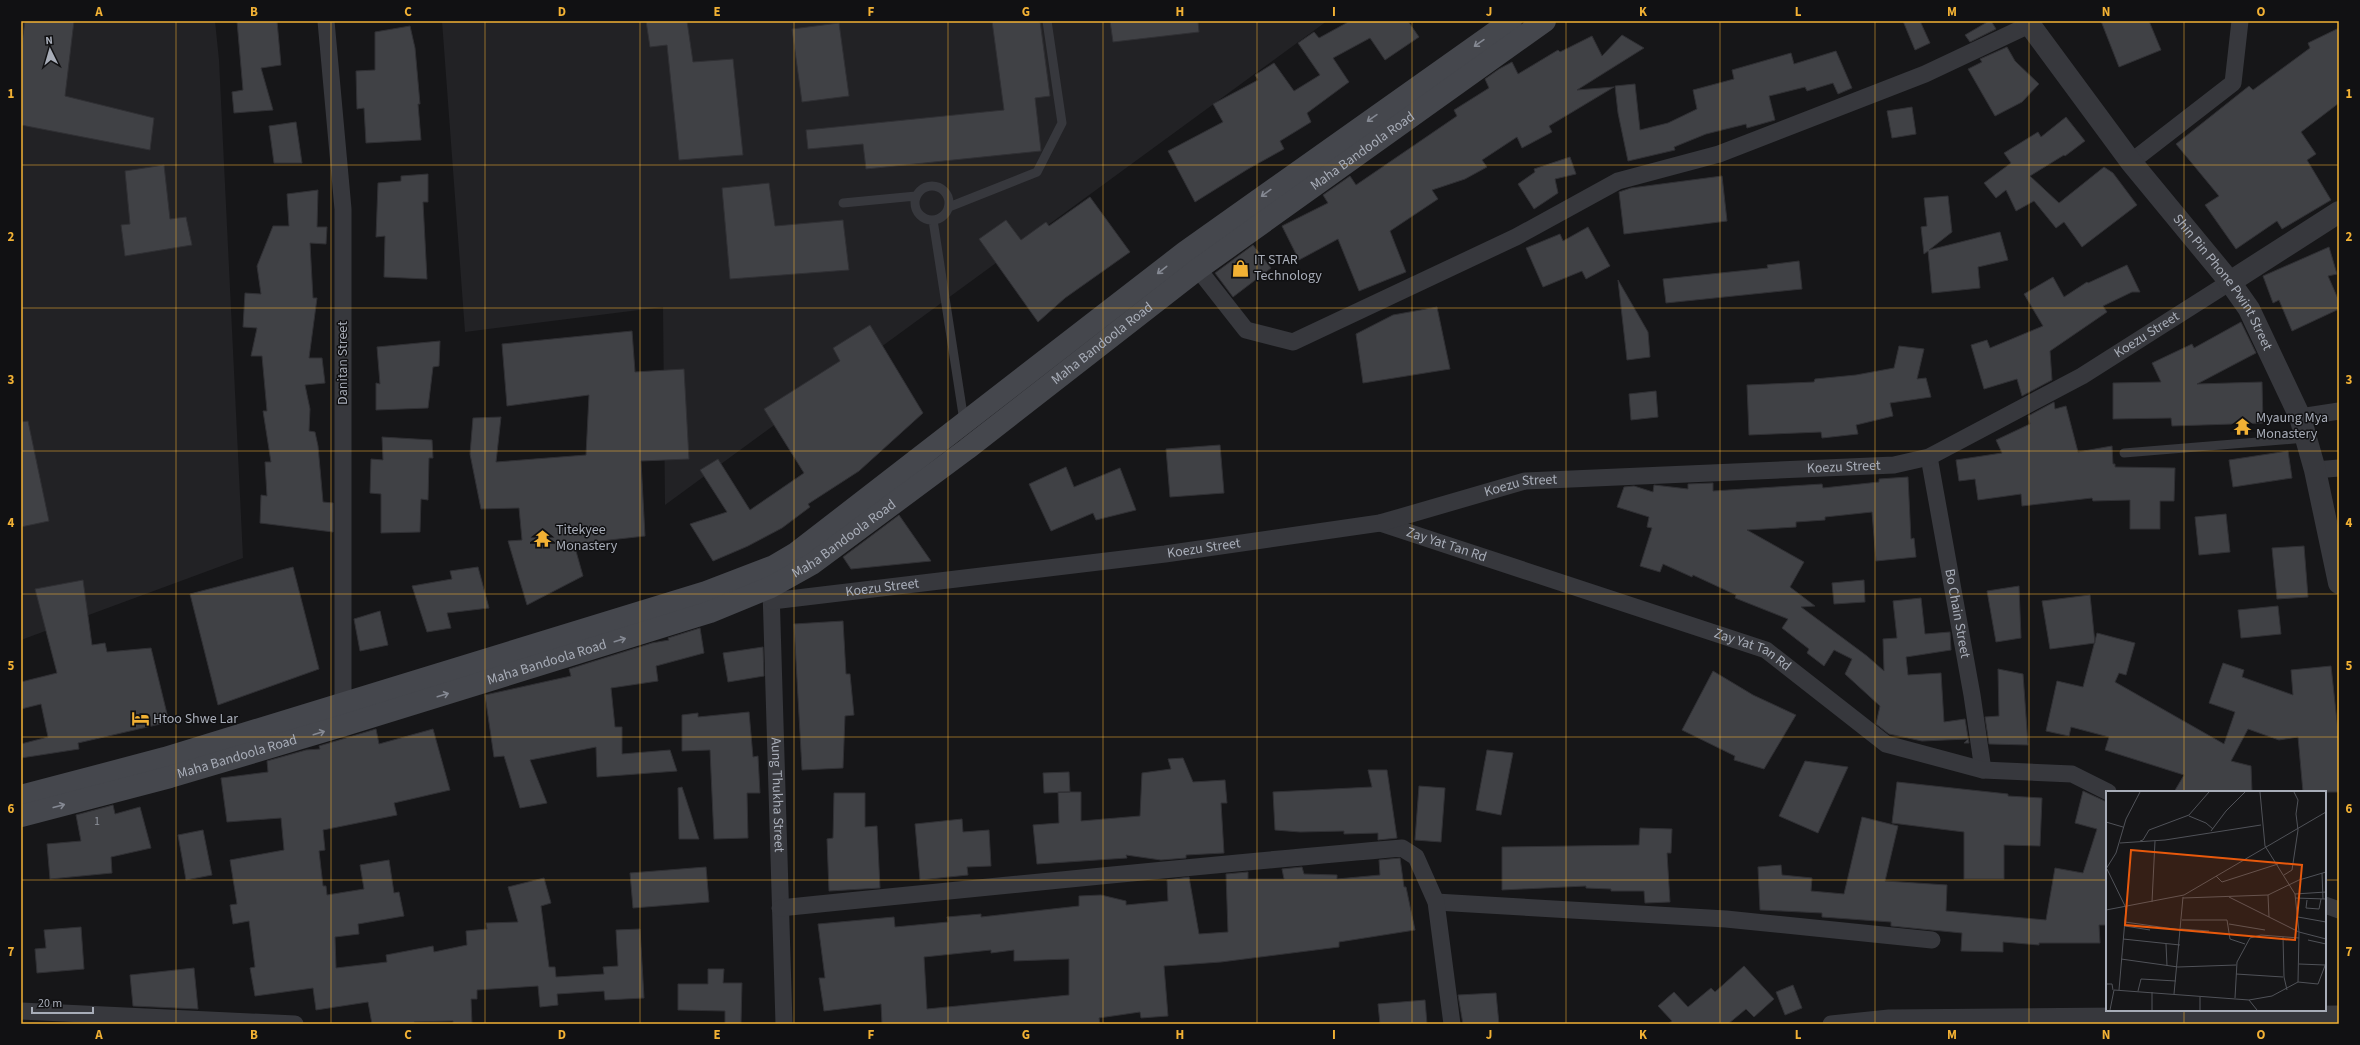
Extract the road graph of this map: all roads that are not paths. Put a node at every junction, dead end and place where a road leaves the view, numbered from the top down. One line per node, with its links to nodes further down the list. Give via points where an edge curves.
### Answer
1 (326, 21): 26 (street, Danitan Street, via 343,209)
2 (1048, 21): 10 (lane, via 1062,123 1037,172)
3 (1511, 21): 13 (main road, Maha Bandoola Road, one-way to 13)
4 (1545, 21): 13 (main road, Maha Bandoola Road)
5 (2240, 21): 7 (street, via 2233,83)
6 (2028, 23): 7 (street, Shin Pin Phone Pwint Street); 13 (street, via 1925,74 1726,151 1618,181 1516,237 1293,342 1246,330)
7 (2131, 162): 14 (street, Shin Pin Phone Pwint Street)
8 (916, 196): 9 (lane); 10 (lane, via 925,187 936,186 945,191); 12 (lane, via 918,212 922,217)
9 (843, 203)
10 (949, 207): 12 (lane, via 943,216)
11 (2339, 212): 14 (street)
12 (933, 220): 17 (lane)
13 (1191, 260): 17 (main road, Maha Bandoola Road)
14 (2230, 282): 16 (street, Shin Pin Phone Pwint Street, via 2249,309); 20 (street, Koezu Street, via 2082,376)
15 (2339, 411): 16 (street)
16 (2300, 417): 18 (street, Shin Pin Phone Pwint Street)
17 (966, 437): 25 (main road, Maha Bandoola Road, via 796,553)
18 (2306, 438): 19 (lane); 22 (street, Shin Pin Phone Pwint Street)
19 (2124, 453)
20 (1929, 457): 23 (street, Koezu Street, via 1894,465 1525,481); 27 (street, Bo Chain Street)
21 (2339, 468): 22 (street)
22 (2315, 470): 24 (street, Shin Pin Phone Pwint Street)
23 (1380, 522): 25 (street, Koezu Street, via 1164,554); 27 (street, Zay Yat Tan Rd, via 1766,650 1886,744)
24 (2339, 583)
25 (772, 585): 26 (main road, Maha Bandoola Road, via 706,592); 30 (main road, Maha Bandoola Road, one-way to 25, via 170,777 345,725 710,612); 33 (street, Aung Thukha Street)
26 (343, 705): 29 (main road, Maha Bandoola Road, via 165,758)
27 (1983, 770): 28 (street, Zay Yat Tan Rd, via 2072,774)
28 (2106, 791)
29 (21, 796)
30 (21, 816)
31 (1436, 902): 33 (street, via 1416,857 1402,848 1250,863 1164,868); 35 (street, via 1726,918); 41 (street)
32 (2326, 905): 34 (street)
33 (780, 908): 40 (street, Aung Thukha Street)
34 (2339, 910)
35 (1932, 940)
36 (21, 1011): 39 (street)
37 (2339, 1014): 38 (street)
38 (2198, 1019): 42 (street, via 1889,1018)
39 (295, 1024)
40 (784, 1024)
41 (1452, 1024)
42 (1832, 1024)

